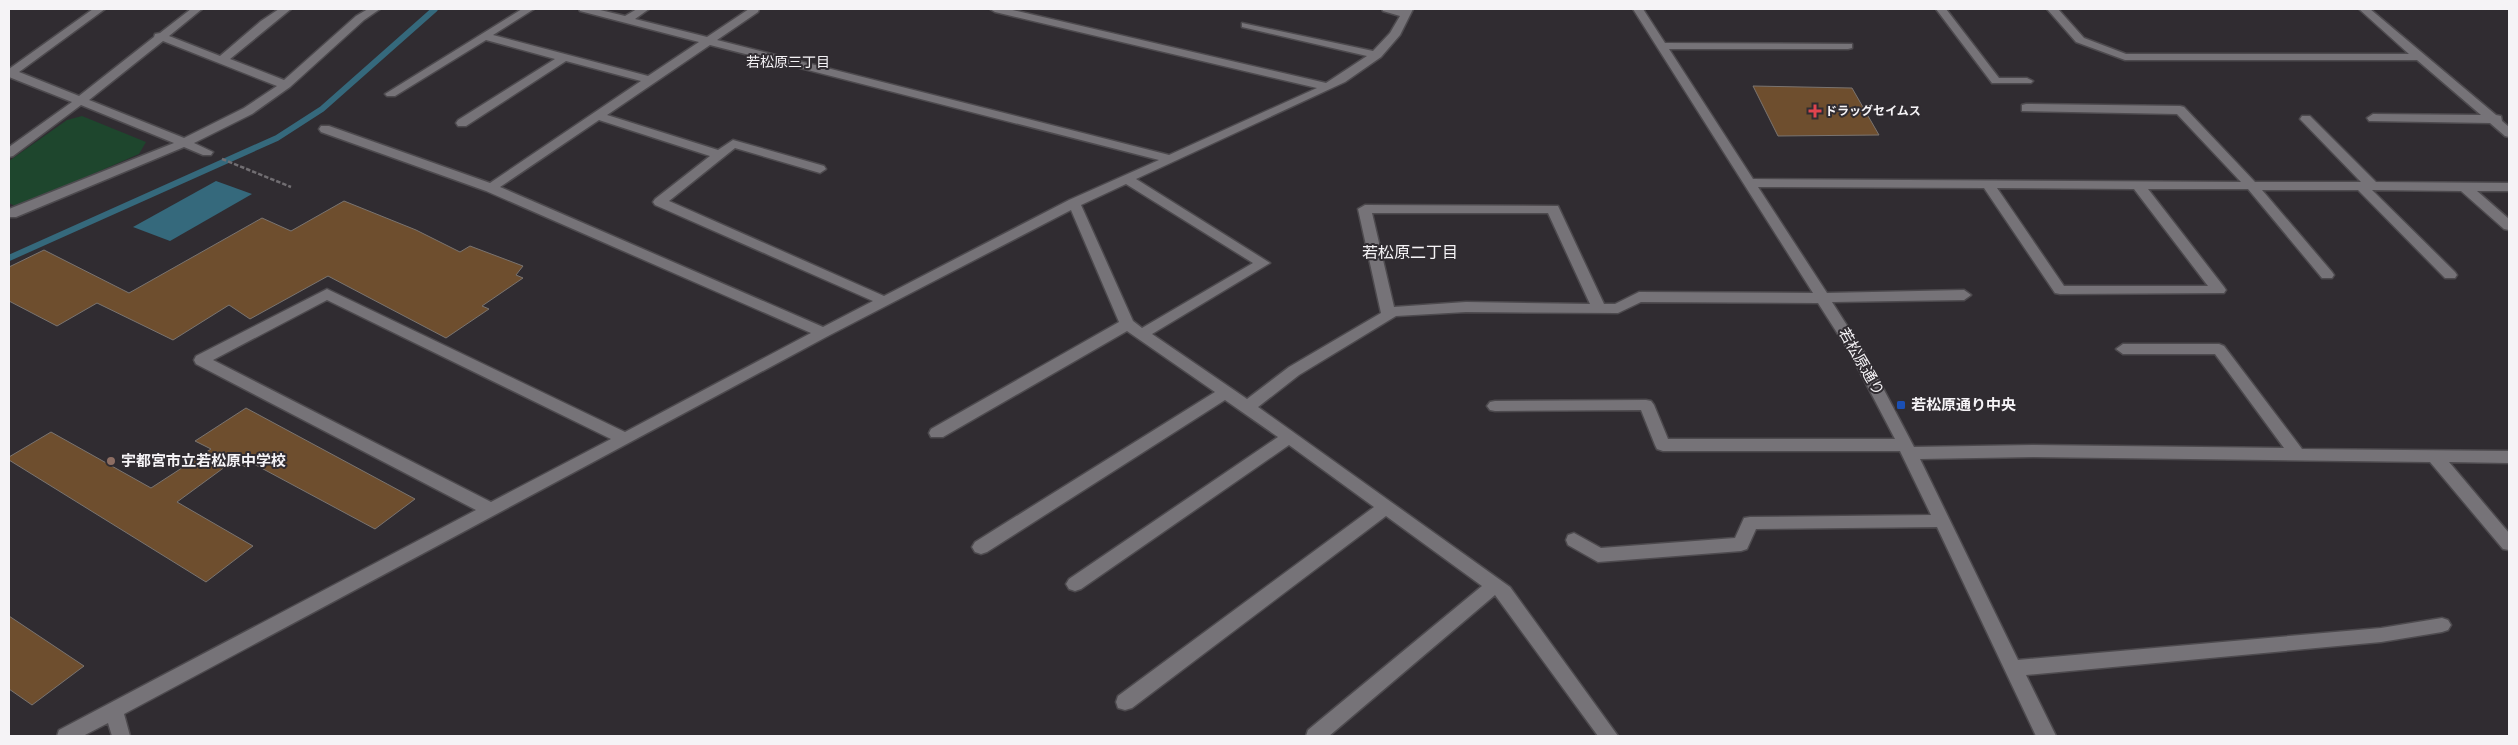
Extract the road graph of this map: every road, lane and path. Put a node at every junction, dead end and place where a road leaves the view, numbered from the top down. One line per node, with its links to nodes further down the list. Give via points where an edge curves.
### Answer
1 (100, 9): 27 (street)
2 (197, 9): 18 (street)
3 (286, 9): 26 (street, via 264,23)
4 (375, 9): 30 (street, via 360,18)
5 (529, 9): 19 (street)
6 (584, 9): 16 (street)
7 (644, 9): 16 (street)
8 (995, 9): 31 (street)
9 (1387, 9): 15 (street)
10 (1638, 9): 21 (street, 若松原通り)
11 (1941, 9): 29 (street, via 1996,81)
12 (2052, 9): 25 (street, via 2080,40 2125,57)
13 (2364, 9): 25 (street)
14 (754, 10): 20 (street)
15 (1407, 11): 23 (street, via 1397,32)
16 (626, 20): 20 (street)
17 (1246, 25): 23 (street)
18 (159, 36): 26 (street); 33 (street)
19 (484, 36): 24 (street); 32 (street)
20 (707, 41): 28 (street); 47 (street)
21 (1660, 46): 22 (street); 50 (street, 若松原通り)
22 (1848, 46)
23 (1378, 55): 31 (street)
24 (564, 58): 28 (street); 40 (street)
25 (2421, 58): 38 (street)
26 (221, 61): 30 (street)
27 (9, 73): 33 (street)
28 (649, 80): 35 (street)
29 (2027, 81)
30 (286, 85): 43 (street, via 248,111)
31 (1328, 87): 47 (street)
32 (391, 94)
33 (80, 101): 43 (street); 44 (street)
34 (2026, 108): 53 (street, via 2180,110)
35 (596, 115): 46 (street); 58 (street)
36 (2373, 118): 38 (street)
37 (2306, 119): 54 (street)
38 (2493, 119): 39 (street); 42 (street)
39 (2509, 119)
40 (462, 123)
41 (325, 129): 58 (street)
42 (2509, 133)
43 (184, 143): 45 (street); 60 (street)
44 (9, 153)
45 (212, 155): 55 (path)
46 (720, 155): 48 (street, via 733,144); 66 (street, via 660,202)
47 (1167, 158): 49 (street)
48 (820, 169)
49 (1125, 178): 59 (street); 71 (street, via 1263,263)
50 (1750, 183): 51 (street); 65 (street, 若松原通り)
51 (1988, 184): 52 (street); 52 (street, via 2060,290 2219,290)
52 (2138, 185): 53 (street)
53 (2251, 186): 54 (street); 62 (street)
54 (2366, 186): 56 (street); 63 (street)
55 (291, 187)
56 (2465, 187): 57 (street); 61 (street)
57 (2509, 187)
58 (491, 188): 70 (street)
59 (1074, 203): 66 (street); 69 (street)
60 (10, 214)
61 (2509, 226)
62 (2327, 275)
63 (2450, 275)
64 (1964, 295): 65 (street)
65 (1824, 298): 67 (street, via 1639,297 1618,308); 79 (street, 若松原通り, via 1862,360)
66 (884, 301): 70 (street)
67 (1599, 309): 68 (street, via 1466,308 1404,310); 68 (street, via 1552,209 1365,209)
68 (1388, 314): 75 (street, via 1294,371)
69 (1127, 324): 71 (street); 76 (street)
70 (823, 333): 78 (street)
71 (1142, 334): 73 (street)
72 (2123, 350): 80 (street, via 2219,350)
73 (1226, 392): 75 (street); 88 (street)
74 (1495, 406): 79 (street, via 1646,405 1663,445)
75 (1247, 407): 77 (street)
76 (937, 433)
77 (1289, 437): 83 (street); 89 (street)
78 (626, 438): 84 (street); 84 (street, via 327,294 201,360)
79 (1907, 449): 80 (street); 85 (street, 若松原通り)
80 (2298, 455): 81 (street)
81 (2435, 457): 82 (street); 87 (street)
82 (2509, 457)
83 (1386, 507): 90 (street); 93 (street)
84 (491, 510): 94 (street)
85 (1942, 521): 86 (street, via 1750,523 1741,544 1598,555); 92 (street, 若松原通り)
86 (1574, 540)
87 (2509, 544)
88 (981, 547)
89 (1075, 584)
90 (1494, 586): 97 (street); 98 (street, via 1504,592)
91 (2442, 625): 92 (street, via 2381,635)
92 (2013, 668): 99 (street, 若松原通り)
93 (1126, 702)
94 (114, 711): 95 (street); 96 (street)
95 (66, 736)
96 (121, 736)
97 (1315, 736)
98 (1609, 736)
99 (2046, 736)

